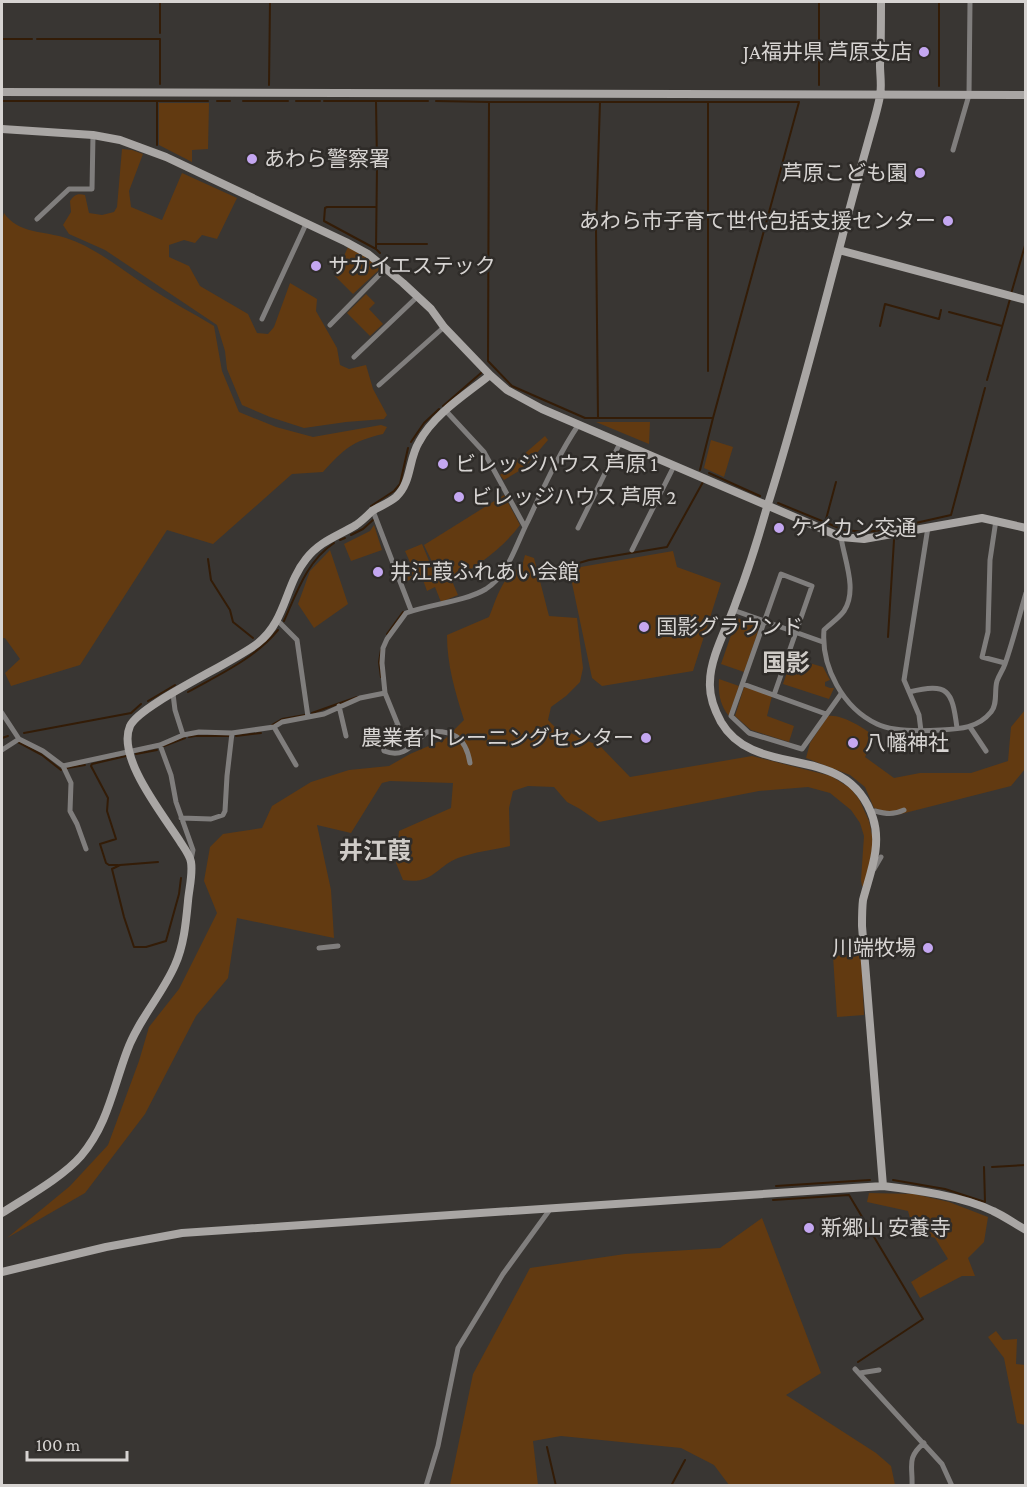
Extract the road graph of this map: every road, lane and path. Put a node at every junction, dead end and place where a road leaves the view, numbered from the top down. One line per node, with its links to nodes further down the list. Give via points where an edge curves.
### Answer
1 (881, 2): 4 (street)
2 (970, 2): 5 (street)
3 (2, 92): 4 (street)
4 (880, 95): 5 (street); 12 (street)
5 (969, 95): 6 (street); 9 (street)
6 (1026, 95)
7 (2, 129): 8 (street)
8 (93, 135): 10 (street, via 92,189 69,189); 11 (street, via 154,152)
9 (953, 150)
10 (38, 219)
11 (306, 224): 13 (street, via 368,254); 16 (street)
12 (839, 250): 15 (street); 26 (street)
13 (386, 268): 14 (street); 17 (street)
14 (417, 297): 18 (street); 19 (street)
15 (1026, 300)
16 (262, 319)
17 (330, 325)
18 (444, 327): 20 (street); 21 (street)
19 (354, 357)
20 (490, 375): 22 (street); 23 (street, via 516,395)
21 (379, 385)
22 (446, 411): 27 (street, via 432,422 417,444 404,487); 29 (street, via 484,452)
23 (579, 424): 24 (street); 29 (street)
24 (620, 443): 25 (street); 31 (street)
25 (675, 466): 26 (street); 34 (street)
26 (768, 506): 33 (street); 38 (street)
27 (373, 511): 37 (street); 39 (street, via 308,556 291,582)
28 (996, 520): 30 (street, via 982,518); 32 (street); 43 (street, via 990,560 988,632 982,657)
29 (525, 527): 37 (street, via 502,573 486,589)
30 (928, 527): 33 (street, via 864,539); 45 (street, via 904,680)
31 (578, 528)
32 (1026, 528)
33 (841, 537): 42 (street, via 849,601 824,630)
34 (632, 550)
35 (1026, 593): 36 (street)
36 (1025, 601): 43 (street)
37 (411, 610): 46 (street, via 383,648)
38 (733, 610): 40 (street); 75 (street, via 710,673 710,695 718,716 726,730 744,746 823,768 849,781 864,798 874,819)
39 (278, 621): 47 (street, via 260,642); 53 (street, via 297,640)
40 (764, 622): 41 (street); 41 (street, via 781,574 813,586); 44 (street)
41 (795, 633): 42 (street); 49 (street)
42 (823, 642): 48 (street, via 826,663)
43 (1005, 663): 55 (street, via 993,710)
44 (743, 684): 49 (street); 52 (street, via 731,716 749,733 802,749)
45 (909, 692): 56 (street, via 936,687 944,690 955,710); 57 (street)
46 (385, 693): 50 (street); 66 (street, via 398,725 381,737 384,751 401,753 427,732 447,732 468,749)
47 (173, 694): 59 (street); 65 (street, via 149,708 130,726)
48 (841, 694): 52 (street); 57 (street, via 878,725)
49 (774, 695): 52 (street)
50 (339, 705): 53 (street); 60 (street)
51 (2, 713): 61 (street)
52 (825, 714)
53 (308, 717): 54 (street)
54 (274, 727): 58 (street); 67 (street)
55 (970, 727): 56 (street); 64 (street)
56 (957, 728): 57 (street)
57 (921, 731)
58 (232, 733): 59 (street); 71 (street, via 224,815 211,819)
59 (183, 735): 62 (street)
60 (346, 736)
61 (19, 739): 63 (street); 68 (street)
62 (160, 745): 65 (street); 71 (street)
63 (2, 750)
64 (986, 751)
65 (129, 752): 68 (street); 74 (street, via 140,780)
66 (470, 763)
67 (296, 765)
68 (63, 766): 72 (street, via 71,783 70,811)
69 (904, 810): 70 (street, via 895,814)
70 (875, 811)
71 (181, 818): 74 (street, via 193,850)
72 (86, 849)
73 (881, 857): 75 (street)
74 (191, 860): 80 (street, via 187,912 176,963 127,1049 101,1125 80,1157)
75 (873, 871): 78 (street, via 863,902 862,926)
76 (338, 946): 77 (street)
77 (319, 948)
78 (883, 1186): 79 (street); 81 (street, via 932,1192 974,1204)
79 (551, 1208): 82 (street, via 182,1233); 85 (street, via 503,1274 458,1348)
80 (2, 1213)
81 (1026, 1230)
82 (2, 1272)
83 (879, 1370): 84 (street, via 858,1371)
84 (924, 1443): 86 (street, via 915,1450 911,1463); 87 (street, via 942,1464)
85 (426, 1485)
86 (912, 1485)
87 (952, 1485)

